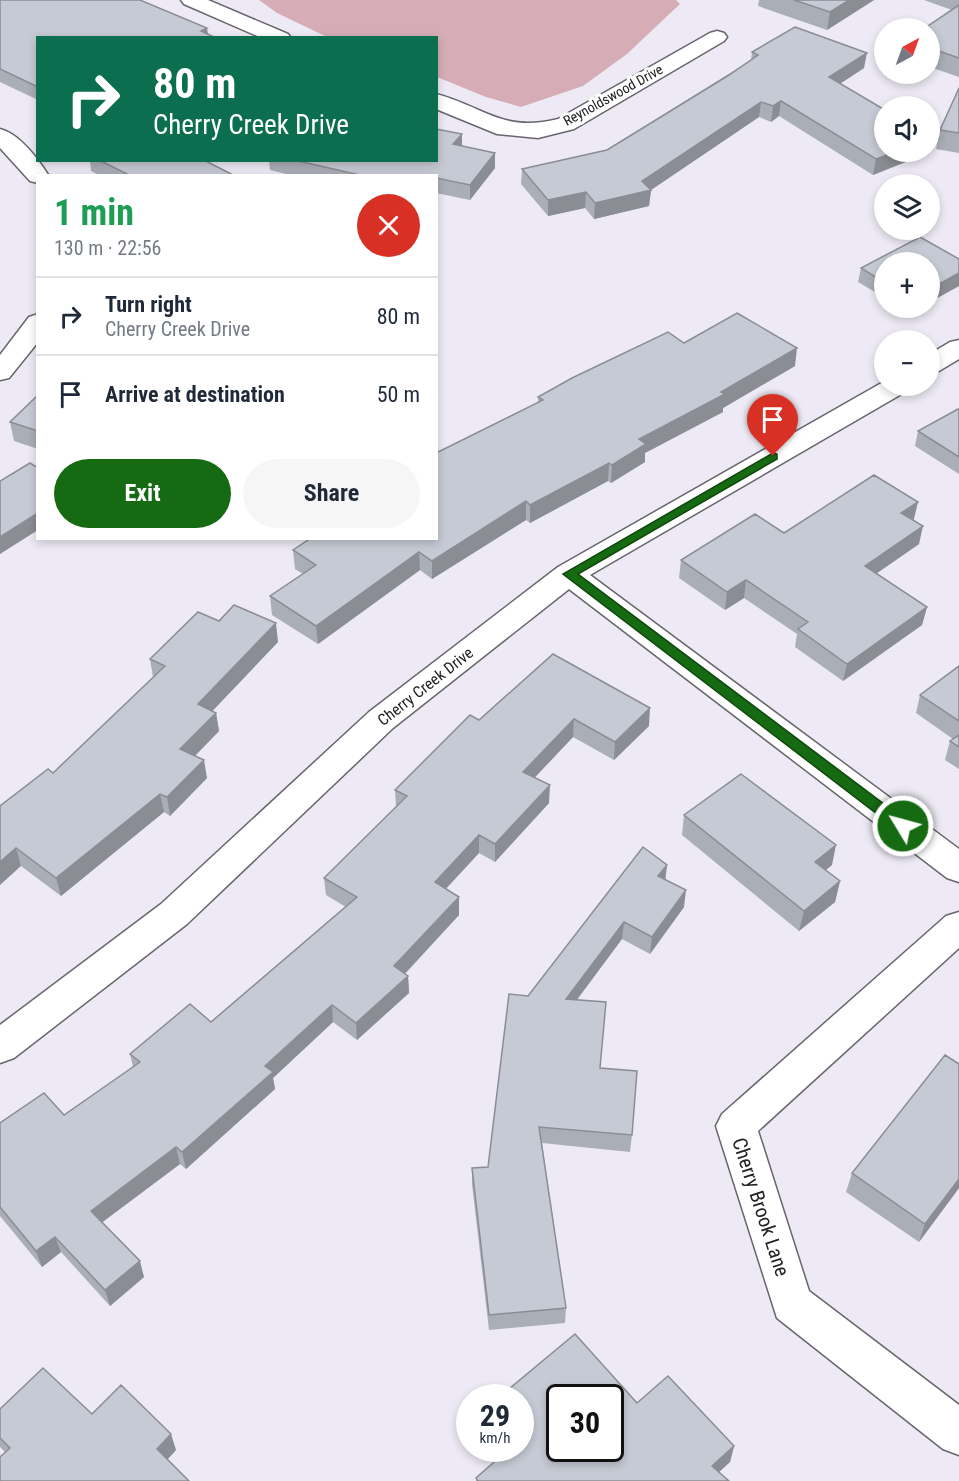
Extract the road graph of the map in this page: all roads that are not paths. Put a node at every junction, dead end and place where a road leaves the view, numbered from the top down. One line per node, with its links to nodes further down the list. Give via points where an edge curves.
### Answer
1 (191, 0): 2 (street)
2 (275, 36)
3 (717, 37): 4 (street, Reynoldswood Drive, via 566,124 537,131 505,129)
4 (438, 102)
5 (0, 136): 6 (street)
6 (36, 174)
7 (36, 325): 10 (street)
8 (959, 348): 9 (street)
9 (940, 359)
10 (0, 372)
11 (878, 396): 12 (street, Cherry Creek Drive)
12 (569, 574): 13 (street); 15 (street, Cherry Creek Drive, via 381,720 174,914)
13 (959, 868)
14 (959, 926): 16 (street, Cherry Brook Lane, via 735,1126 792,1304)
15 (0, 1047)
16 (959, 1433)

